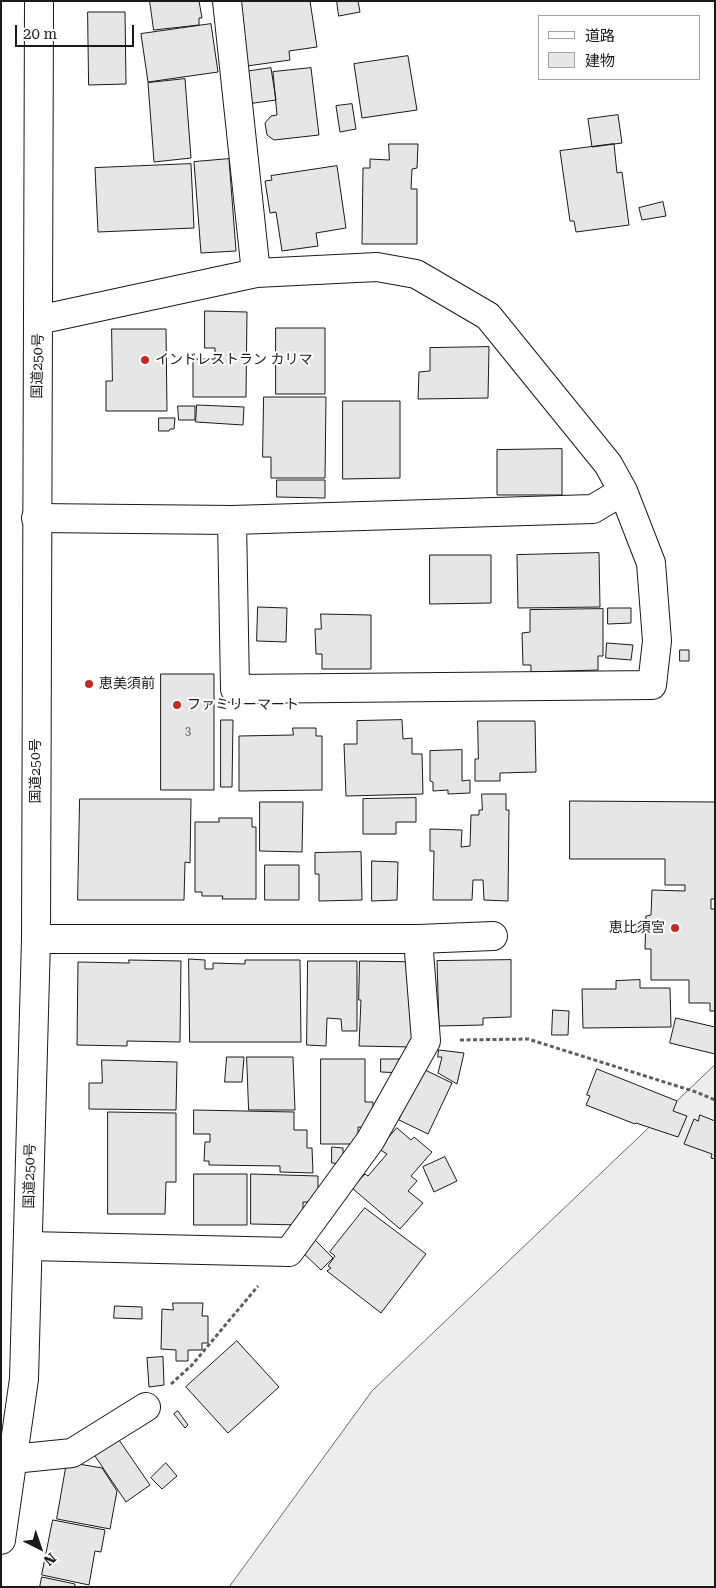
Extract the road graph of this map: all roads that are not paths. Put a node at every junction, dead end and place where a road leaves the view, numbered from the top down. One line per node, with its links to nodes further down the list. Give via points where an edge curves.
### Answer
1 (38, 1): 4 (main road, 国道250号)
2 (227, 1): 3 (main road)
3 (256, 273): 4 (main road); 5 (main road, via 377,267 416,274 488,316 608,464)
4 (38, 320): 6 (main road, 国道250号)
5 (623, 491): 7 (main road, via 593,509); 7 (main road, via 651,563 657,641 652,684 235,689)
6 (36, 518): 7 (main road); 9 (main road, 国道250号)
7 (232, 520)
8 (493, 936): 10 (main road)
9 (36, 939): 10 (main road); 11 (main road, 国道250号)
10 (418, 940): 11 (main road, via 426,1041 370,1142 289,1252)
11 (28, 1246): 13 (main road, 国道250号, via 24,1379)
12 (146, 1407): 13 (main road, via 72,1453)
13 (13, 1459): 14 (main road, 国道250号)
14 (1, 1540)

